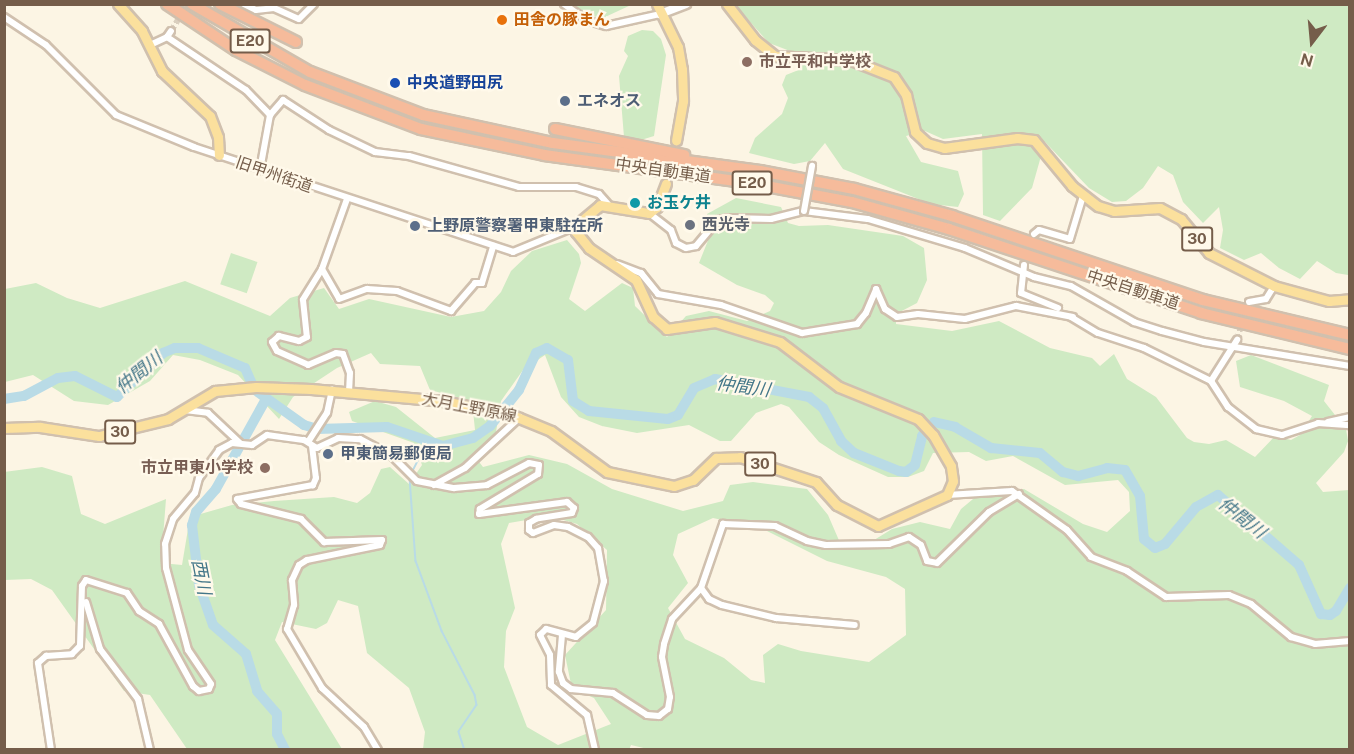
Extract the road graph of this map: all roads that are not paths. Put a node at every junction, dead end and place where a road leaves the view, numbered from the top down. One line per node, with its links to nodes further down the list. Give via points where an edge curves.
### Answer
1 (118, 4): 13 (main road)
2 (167, 4): 40 (highway, 中央自動車道 / E20, via 236,50 305,85 421,129 533,153 745,182 852,202 949,229 1210,315)
3 (192, 4): 20 (highway, 中央自動車道 / E20, via 310,72 423,115 553,143)
4 (220, 4): 12 (highway)
5 (244, 4): 6 (street, via 256,10 274,9 299,19)
6 (314, 4)
7 (564, 4): 10 (street, via 586,20 606,26)
8 (686, 4): 10 (main road)
9 (727, 4): 22 (main road, 30, via 755,40 775,56 851,60 894,77 906,95 915,132 927,143 944,148 1017,138 1035,140)
10 (658, 9): 16 (main road, via 678,47 682,69 683,100)
11 (4, 17): 17 (street, 旧甲州街道, via 45,45 116,115)
12 (296, 42)
13 (150, 45): 14 (street, via 169,34 246,90); 17 (main road, via 162,71 210,116 218,137)
14 (270, 115): 19 (street); 24 (street, via 283,100 329,130 375,152 409,156 519,187 576,187 599,194)
15 (555, 129): 20 (highway)
16 (676, 140)
17 (219, 155): 19 (street, 旧甲州街道)
18 (813, 166): 25 (street, bridge)
19 (260, 170): 23 (street, 旧甲州街道)
20 (803, 179): 38 (highway, 中央自動車道 / E20, via 952,216 1221,305)
21 (666, 184): 26 (main road, via 657,207)
22 (1083, 196): 28 (street, via 1070,239 1039,230); 34 (main road, 30, via 1114,211 1169,211 1209,253)
23 (347, 199): 29 (street, 旧甲州街道); 32 (street)
24 (608, 204): 26 (main road); 27 (main road, via 600,205)
25 (804, 211): 26 (street, via 771,219 718,220 696,246 686,248 675,243 671,230); 33 (street, via 909,229)
26 (650, 213)
27 (574, 227): 29 (street, 旧甲州街道, via 517,253); 30 (main road, via 581,240)
28 (1034, 234)
29 (493, 246): 32 (street, via 482,283 475,283 451,311 396,291 362,290 345,300 339,299)
30 (611, 263): 37 (street, via 640,273 657,294 721,305 801,333 857,324 876,289 885,309 897,317 918,314 965,320 1016,306); 55 (main road, via 640,284 654,317 667,329 715,322 780,342 839,387 918,420 933,435 953,471)
31 (1024, 265): 33 (street)
32 (322, 269): 44 (street, via 303,300 307,337 302,342 277,336 273,345 285,356 308,365 341,353 350,369)
33 (1022, 273): 37 (street, via 1023,296); 39 (street, via 1084,292 1134,322 1204,342)
34 (1274, 286): 35 (main road, 30, via 1329,301); 36 (street, via 1266,299)
35 (1350, 299)
36 (1249, 302)
37 (1073, 317): 42 (street, via 1098,333 1144,348)
38 (1350, 335)
39 (1235, 343): 41 (street); 42 (street)
40 (1350, 348)
41 (1350, 366)
42 (1211, 381): 48 (street, via 1228,407 1256,429 1282,435)
43 (332, 390): 44 (main road, 大月上野原線 / 30); 45 (main road, 大月上野原線 / 30, via 227,388); 51 (street, via 327,413)
44 (349, 392): 46 (main road, 大月上野原線 / 30, via 475,406)
45 (182, 410): 50 (main road, 大月上野原線 / 30, via 159,423 99,436 40,427); 52 (street, via 208,413)
46 (516, 416): 53 (street, via 465,468); 55 (main road, 大月上野原線 / 30, via 551,431 597,466 621,476 679,486 693,480 716,458 740,457 816,482 837,505 878,526)
47 (1350, 417): 48 (street)
48 (1325, 423): 49 (street)
49 (1350, 426)
50 (4, 428)
51 (310, 442): 52 (street, via 267,435 252,445); 53 (street, via 324,447 338,438 360,439 392,456 417,481); 63 (street, via 316,477 312,485 242,496 238,502 301,519 319,540 328,543 382,540 380,545 299,565 292,580 294,605 287,626 322,688 364,727)
52 (240, 443): 57 (street, via 219,450 204,470 195,493 173,519 165,551 168,579 188,650 211,684 209,689 199,691 193,686 159,624 139,610 127,593 90,579 83,582)
53 (433, 485): 59 (street, via 487,485 528,463 539,465 538,474 480,509 479,514 553,502 573,505 570,514 536,519 528,525 533,533 554,525 576,530 596,545 604,564 597,617 581,635)
54 (1019, 494): 55 (street, via 997,489); 56 (street, via 989,512 937,563 927,561 921,545 909,537 889,544 826,545 775,526 723,524); 60 (street, via 1067,530 1091,557 1127,571 1166,597 1229,595 1251,604 1282,632 1297,639 1328,644)
55 (947, 495)
56 (701, 588): 58 (street, via 709,599 722,605 776,618); 59 (street, via 675,615 667,636 662,657 670,697 668,709 659,716 647,715 613,693 594,688 571,689 563,683 559,672)
57 (83, 596): 61 (street, via 80,646 72,654 46,656 38,663); 62 (street, via 100,649 138,699)
58 (855, 625)
59 (562, 635): 64 (street, via 546,629 540,635 549,651 549,680 555,691 587,715)
60 (1350, 641)
61 (51, 750)
62 (150, 750)
63 (378, 750)
64 (595, 750)

